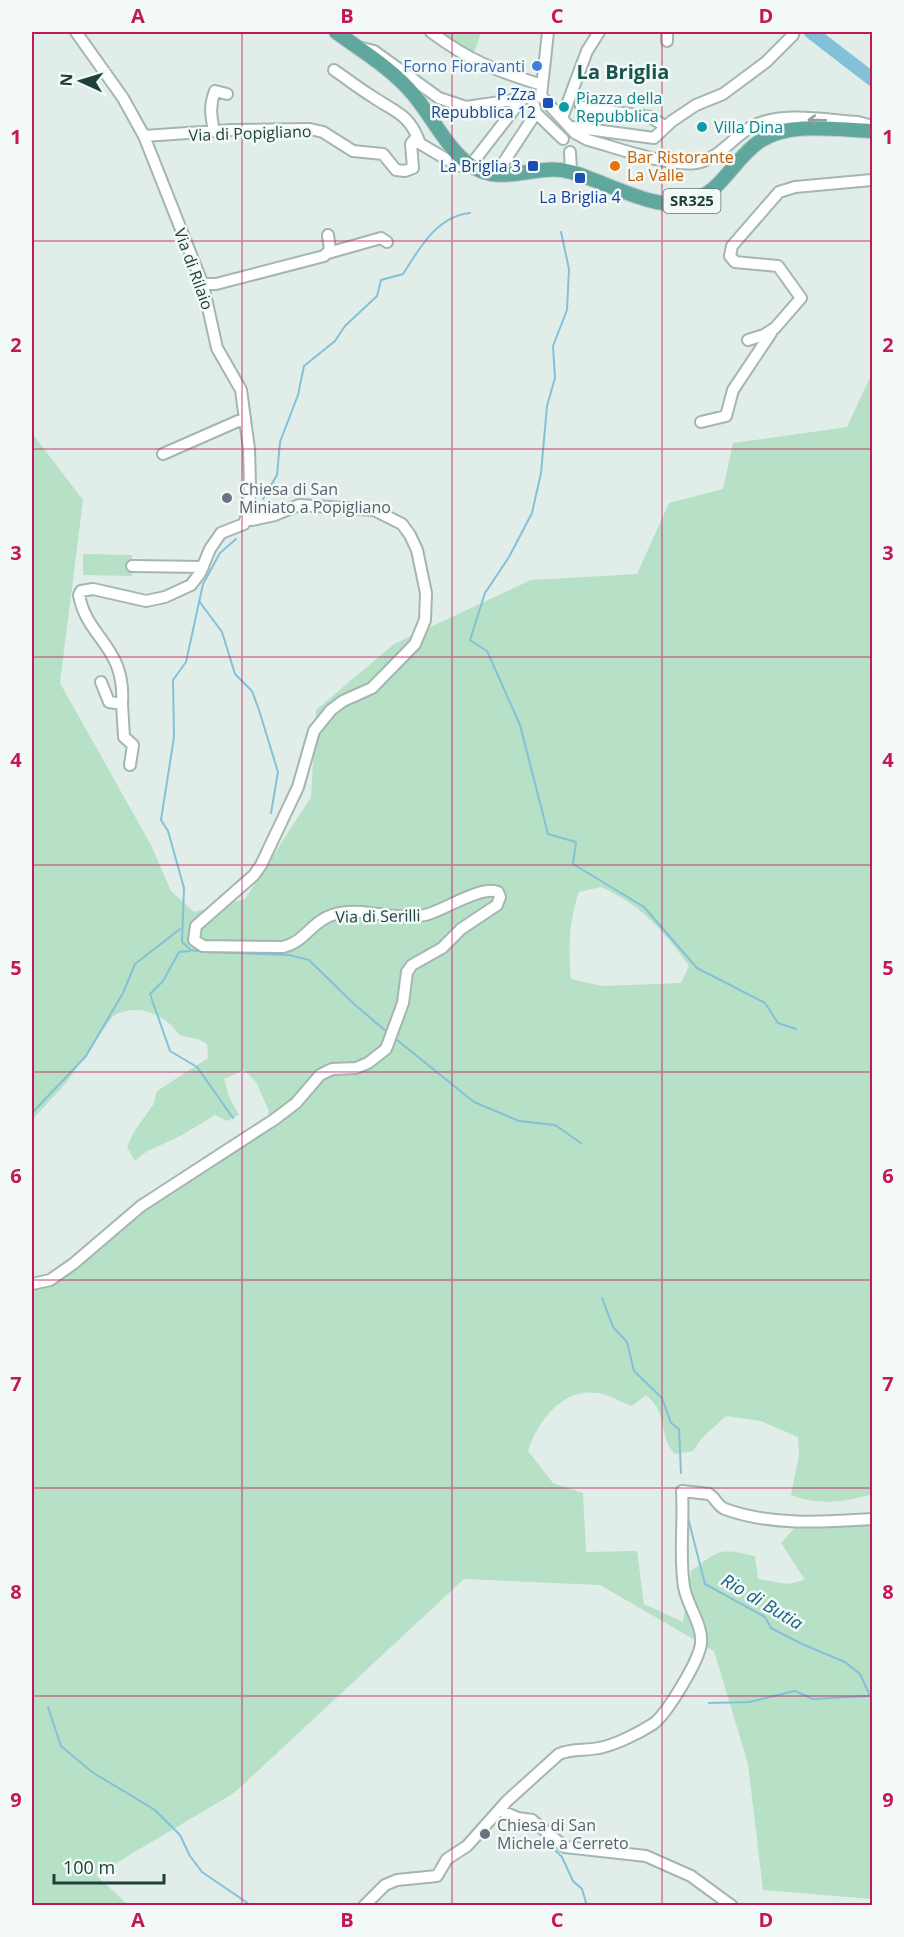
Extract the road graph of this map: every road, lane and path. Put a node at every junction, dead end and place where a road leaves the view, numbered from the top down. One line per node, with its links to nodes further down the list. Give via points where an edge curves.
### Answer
1 (76, 32): 17 (street, Via di Rilaio, via 123,98)
2 (336, 32): 7 (main road)
3 (431, 32): 9 (street, via 462,55 495,70)
4 (548, 32): 9 (street)
5 (599, 32): 13 (street, via 566,104)
6 (793, 35): 14 (street, via 766,62 723,94 696,105)
7 (357, 47): 11 (street, via 374,51 439,98 466,107); 21 (main road, via 401,80)
8 (334, 70): 19 (street, via 398,111 415,130)
9 (542, 82): 11 (street)
10 (226, 94): 16 (street, via 215,91 210,109)
11 (533, 102): 13 (street); 18 (street); 21 (street); 23 (street)
12 (581, 107): 14 (street, via 650,117)
13 (571, 126): 14 (street, via 654,138); 15 (street, one-way to 13, via 858,122 771,120 753,126 712,157 686,164 588,140)
14 (665, 126)
15 (873, 130): 22 (main road, SR325, via 798,130 771,136 756,144 711,192 680,204 658,202)
16 (214, 131): 17 (street, Via di Popigliano); 19 (street, Via di Popigliano, via 317,130 353,151 383,154 392,167 401,171 413,168 411,144)
17 (144, 136): 28 (street, Via di Rilaio)
18 (563, 140)
19 (419, 141): 21 (street, via 458,166)
20 (570, 152): 22 (street)
21 (466, 162): 23 (main road)
22 (571, 172): 23 (main road, SR325, via 537,170)
23 (491, 176)
24 (873, 180): 29 (street, via 779,192 732,246 731,260 778,266 801,298)
25 (328, 235): 27 (street)
26 (387, 242): 27 (street, via 381,238)
27 (328, 253): 28 (street, via 216,284)
28 (203, 284): 31 (street, Via di Rilaio, via 217,348 241,390)
29 (775, 328): 30 (street); 32 (street, via 733,390 726,416)
30 (748, 340)
31 (245, 418): 33 (street); 34 (street, Via di Rilaio, via 250,484)
32 (701, 422)
33 (163, 454)
34 (246, 519): 36 (street, via 237,528 221,533); 40 (street, Via di Serilli, via 275,515 299,506 374,510 402,524 417,550 426,593 425,620 415,644 394,668 372,688 331,710 314,731 298,787 261,865 196,926 194,940 203,946 284,947 295,945 315,923 334,914 417,917 487,890 498,892 500,897 497,905 461,929 442,948 412,965 386,1048 368,1064 332,1069 320,1075 296,1103 275,1119 141,1206 50,1280)
35 (132, 566): 36 (street)
36 (203, 567): 38 (street, via 191,585 154,600 132,600 93,589 81,591 82,608 120,667)
37 (101, 682): 38 (street, via 109,702)
38 (122, 705): 39 (street, via 124,737 133,746)
39 (130, 765)
40 (33, 1284)
41 (873, 1519): 42 (street, via 804,1522 759,1516 724,1509 709,1494 682,1491 680,1550 684,1589 702,1640 673,1703 653,1724 615,1742 559,1754)
42 (499, 1810): 43 (street, via 467,1846 447,1859 437,1876 397,1880 385,1885); 44 (street, via 532,1820 565,1847 646,1856 691,1876)
43 (364, 1905)
44 (732, 1905)

